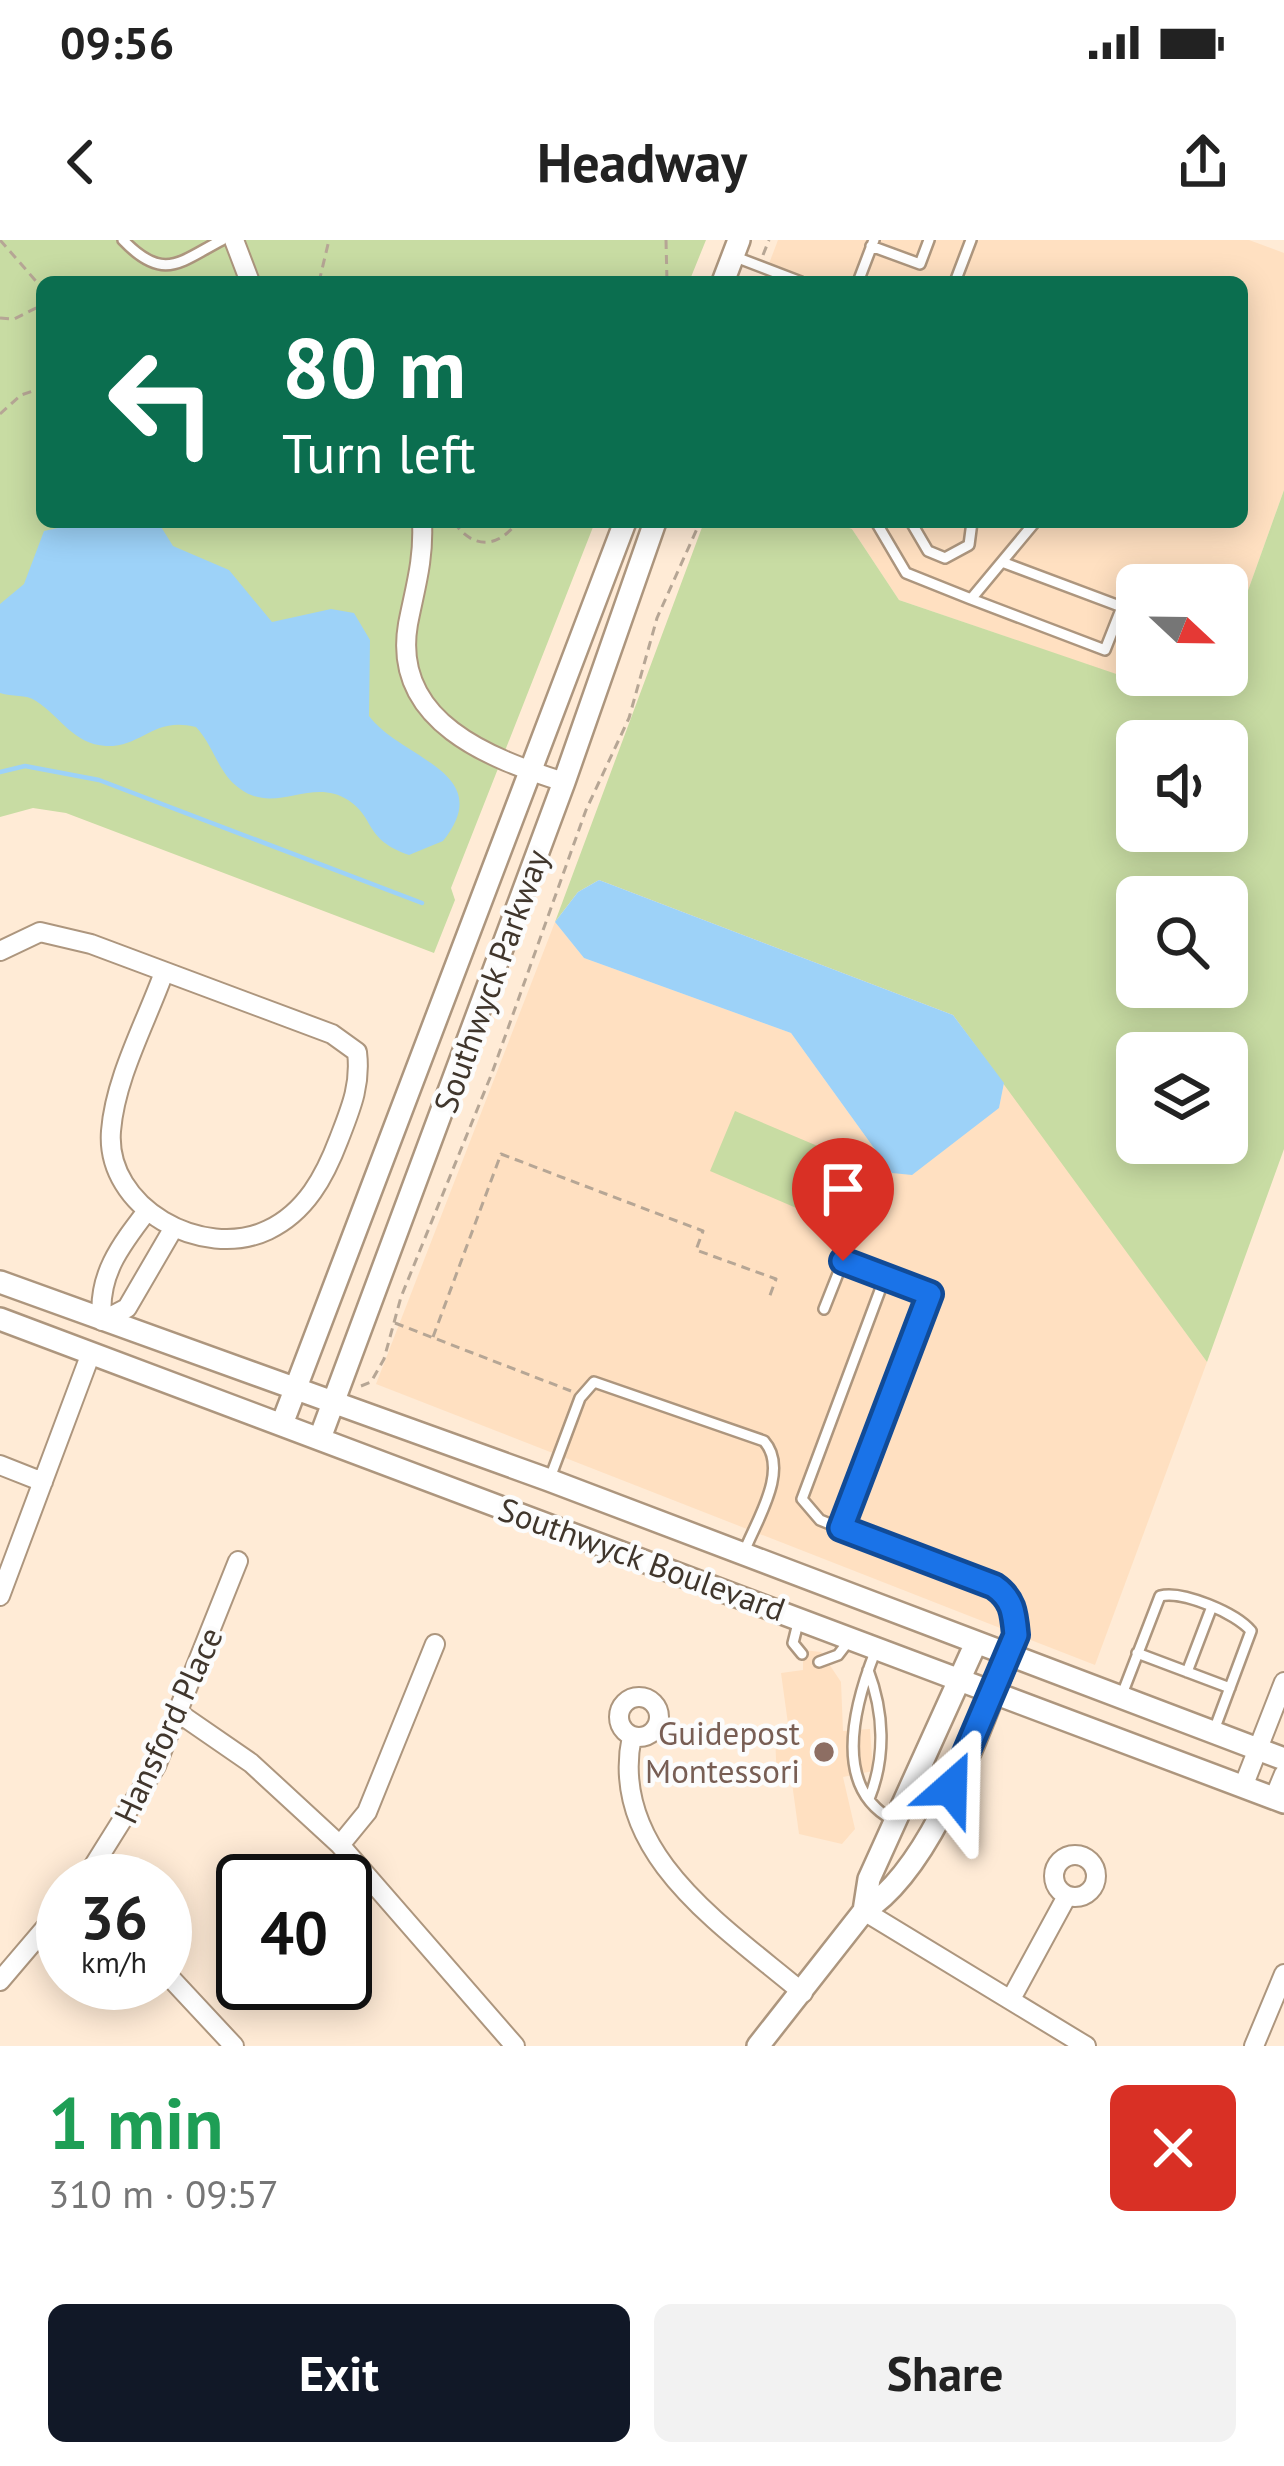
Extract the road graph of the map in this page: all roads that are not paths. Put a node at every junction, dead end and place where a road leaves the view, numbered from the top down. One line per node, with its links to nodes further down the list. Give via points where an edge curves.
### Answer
1 (123, 240): 2 (lane, via 168,266)
2 (223, 240)
3 (234, 240): 8 (street)
4 (929, 240): 6 (lane, via 920,264)
5 (970, 240): 11 (lane)
6 (873, 243): 10 (lane)
7 (736, 248): 9 (lane)
8 (248, 276)
9 (790, 276)
10 (860, 276)
11 (957, 276)
12 (422, 528): 21 (street, via 406,651 412,675 455,738)
13 (623, 528): 21 (street, Southwyck Parkway)
14 (653, 528): 22 (street, Southwyck Parkway)
15 (880, 528): 20 (lane, via 906,573)
16 (915, 528): 17 (lane, via 928,551 945,558 969,545)
17 (971, 528)
18 (1030, 528): 19 (lane)
19 (1002, 562): 20 (lane); 20 (lane, via 1123,607 1106,650)
20 (971, 599)
21 (527, 770): 22 (street); 25 (street, Southwyck Parkway)
22 (564, 782): 26 (street, Southwyck Parkway)
23 (0, 951): 24 (street, via 40,932)
24 (163, 975): 27 (street, via 110,1135 123,1179); 28 (street, via 332,1034 357,1052 360,1082 327,1171 303,1206 266,1232 233,1238)
25 (412, 1078): 26 (street); 37 (street, Southwyck Parkway)
26 (450, 1093): 38 (street, Southwyck Parkway)
27 (147, 1211): 28 (street); 29 (street)
28 (173, 1229): 30 (street)
29 (113, 1258): 30 (street); 35 (street, via 99,1293)
30 (147, 1274): 35 (street, via 128,1308)
31 (884, 1277): 33 (lane, via 843,1261); 45 (lane, via 803,1488 812,1515); 45 (lane, via 930,1294)
32 (0, 1282): 35 (street, Southwyck Boulevard)
33 (824, 1310)
34 (0, 1319): 36 (street, Southwyck Boulevard)
35 (102, 1321): 36 (street); 37 (street, Southwyck Boulevard)
36 (91, 1353): 39 (street, Southwyck Boulevard); 43 (street)
37 (297, 1386): 38 (street, Southwyck Boulevard); 39 (street, Southwyck Parkway)
38 (334, 1400): 40 (street, Southwyck Parkway); 42 (street, Southwyck Boulevard)
39 (282, 1424): 40 (street, Southwyck Boulevard)
40 (320, 1438): 44 (street, Southwyck Boulevard)
41 (0, 1465): 43 (street)
42 (549, 1480): 44 (street); 46 (street, Southwyck Boulevard); 46 (lane, via 594,1382 764,1441 776,1470)
43 (44, 1482): 49 (street)
44 (534, 1520): 48 (street, Southwyck Boulevard)
45 (841, 1528): 58 (lane, via 1007,1595 1016,1635)
46 (742, 1557): 48 (street); 54 (street, Southwyck Boulevard)
47 (238, 1562): 67 (street, Hansford Place)
48 (728, 1592): 51 (street, Southwyck Boulevard)
49 (0, 1596)
50 (1211, 1609): 56 (lane, via 1160,1596); 61 (lane); 64 (lane, via 1251,1631)
51 (800, 1618): 52 (street, Southwyck Boulevard); 57 (lane, via 793,1643)
52 (850, 1637): 55 (street, Southwyck Boulevard); 59 (lane, via 838,1655)
53 (435, 1644): 77 (street, via 367,1812)
54 (975, 1645): 58 (street, Southwyck Boulevard); 62 (street)
55 (877, 1647): 60 (lane); 62 (street, Southwyck Boulevard)
56 (1137, 1653): 61 (lane); 66 (lane)
57 (802, 1654)
58 (1008, 1657): 65 (street); 66 (street, Southwyck Boulevard)
59 (820, 1662)
60 (868, 1670): 74 (lane, via 882,1757); 74 (lane, via 853,1723)
61 (1187, 1672): 64 (lane)
62 (961, 1680): 65 (street, Southwyck Boulevard); 76 (street)
63 (1284, 1682): 70 (street)
64 (1230, 1688): 68 (lane)
65 (993, 1693): 73 (street, Southwyck Boulevard); 80 (street, via 911,1864)
66 (1120, 1698): 68 (street, Southwyck Boulevard)
67 (180, 1714): 77 (street, via 250,1763); 78 (street, Hansford Place)
68 (1213, 1733): 70 (street, Southwyck Boulevard)
69 (632, 1736): 84 (street, via 628,1792 648,1845 707,1912)
70 (1258, 1750): 71 (street, Southwyck Boulevard); 73 (street)
71 (1284, 1760)
72 (1284, 1774): 75 (street)
73 (1243, 1787): 75 (street, Southwyck Boulevard)
74 (868, 1799): 76 (lane)
75 (1279, 1800)
76 (898, 1822): 80 (street, via 869,1879)
77 (340, 1845): 88 (street)
78 (103, 1854)
79 (1066, 1896): 85 (street)
80 (864, 1911): 84 (street); 85 (street)
81 (36, 1939): 83 (street)
82 (1284, 1974): 91 (street)
83 (0, 1981)
84 (803, 1993): 89 (street)
85 (1011, 1999): 90 (street)
86 (192, 2001): 87 (street)
87 (234, 2046)
88 (515, 2046)
89 (758, 2046)
90 (1086, 2046)
91 (1254, 2046)

